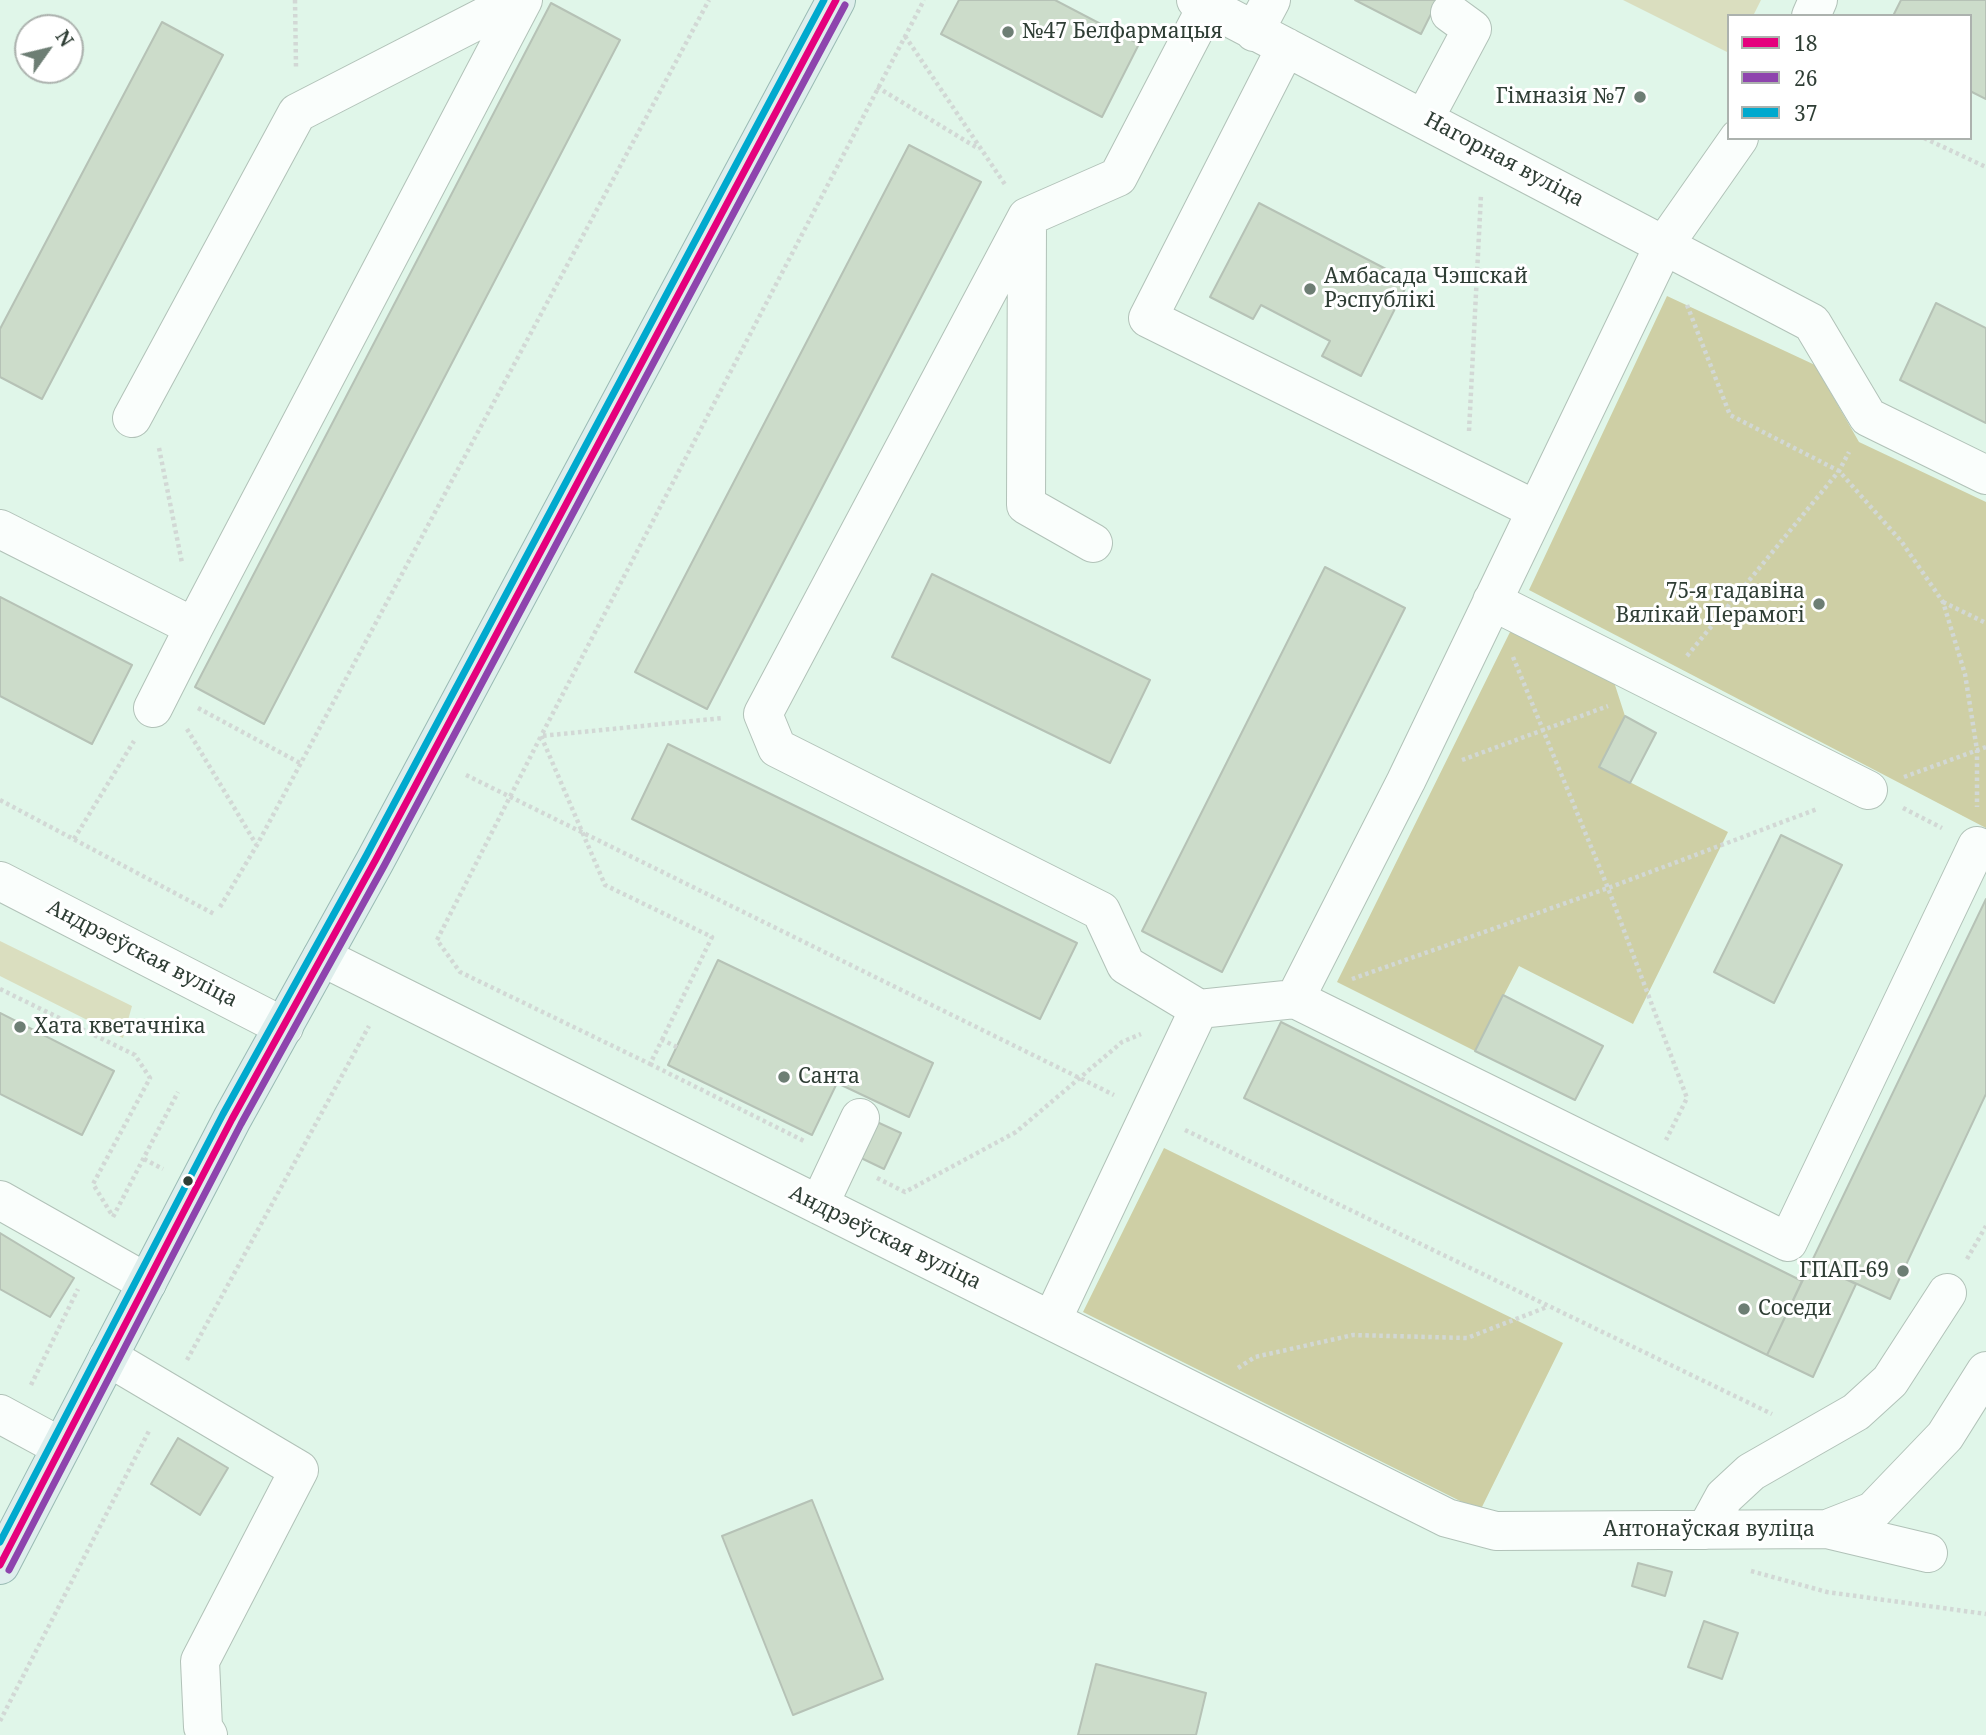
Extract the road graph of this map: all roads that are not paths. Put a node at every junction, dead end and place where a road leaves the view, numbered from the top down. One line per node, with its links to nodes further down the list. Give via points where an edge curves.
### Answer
1 (517, 0): 11 (street, via 297,113)
2 (523, 0): 17 (street)
3 (836, 0): 22 (main road)
4 (1201, 3): 6 (street, Нагорная вуліца); 9 (street, via 1118,177)
5 (1450, 13): 7 (street, via 1472,29)
6 (1270, 26): 7 (street, Нагорная вуліца); 13 (street, via 1148,318)
7 (1424, 119): 10 (street, Нагорная вуліца)
8 (1738, 140): 10 (street)
9 (1027, 217): 15 (street, via 1026,505); 24 (street, via 763,714 777,748 1101,911 1126,965)
10 (1664, 245): 12 (street, Нагорная вуліца, via 1812,323 1868,417); 13 (street)
11 (140, 403)
12 (1986, 475)
13 (1536, 510): 16 (street)
14 (0, 528): 17 (street)
15 (1093, 543)
16 (1492, 601): 19 (street); 23 (street)
17 (194, 627): 18 (street)
18 (158, 699)
19 (1868, 790)
20 (1982, 848): 23 (street, via 1788,1242)
21 (0, 881): 25 (street, Андрэеўская вуліца)
22 (322, 957): 25 (main road); 28 (street, Андрэеўская вуліца)
23 (1295, 999): 24 (street)
24 (1199, 1009): 31 (street)
25 (284, 1027): 29 (main road)
26 (860, 1118): 28 (street)
27 (0, 1200): 29 (street)
28 (818, 1205): 31 (street, Андрэеўская вуліца)
29 (148, 1283): 32 (main road)
30 (1947, 1293): 38 (street, via 1890,1381 1856,1412 1751,1472 1724,1497)
31 (1052, 1321): 36 (street, Андрэеўская вуліца)
32 (108, 1356): 35 (main road); 41 (street, via 299,1470 200,1661 203,1727)
33 (1986, 1371): 37 (street, Антонаўская вуліца, via 1945,1436 1873,1511)
34 (7, 1417): 35 (street)
35 (61, 1447): 40 (main road)
36 (1447, 1518): 38 (street, Антонаўская вуліца, via 1496,1531)
37 (1827, 1529): 38 (street, Антонаўская вуліца); 39 (street)
38 (1706, 1530)
39 (1928, 1553)
40 (0, 1565)
41 (208, 1735)

